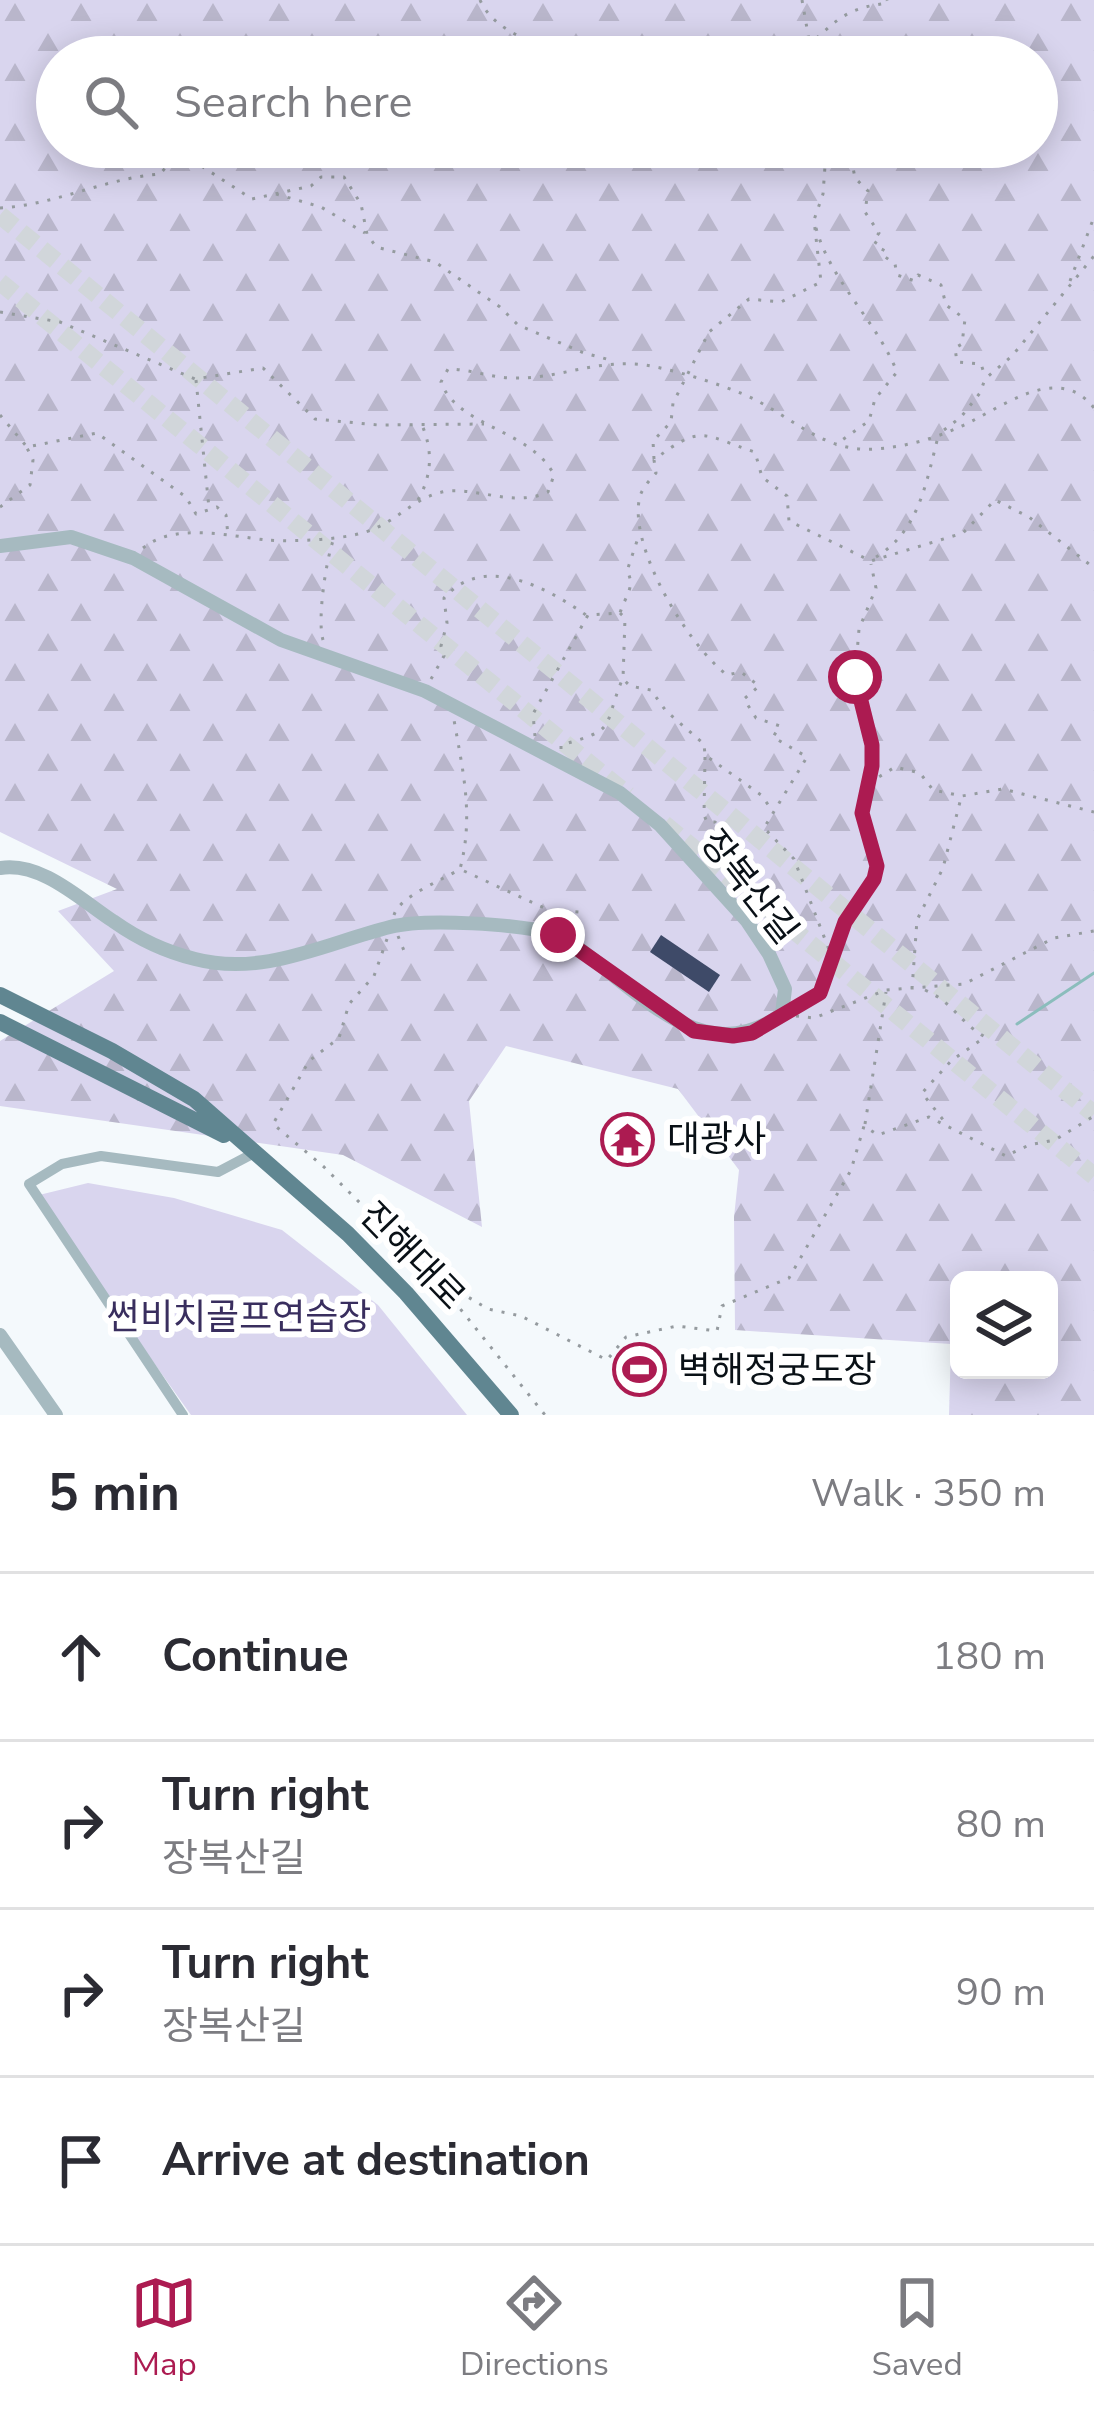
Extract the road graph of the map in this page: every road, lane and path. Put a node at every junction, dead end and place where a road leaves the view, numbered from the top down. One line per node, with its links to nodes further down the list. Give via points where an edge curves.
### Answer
1 (480, 0): 4 (path)
2 (802, 0): 5 (path)
3 (887, 0): 6 (path, via 856,7)
4 (519, 36)
5 (809, 36)
6 (820, 36)
7 (165, 168): 12 (path)
8 (204, 168): 11 (path, via 252,199)
9 (825, 168): 14 (path)
10 (854, 168): 22 (path, via 868,190 866,212 880,254 897,275 940,285 946,305 965,319 957,362 981,364)
11 (275, 194): 15 (path, via 321,207); 15 (path, via 344,177)
12 (0, 208)
13 (1094, 217): 17 (path)
14 (814, 220): 20 (path, via 820,282 781,302 749,299 709,332); 29 (path, via 824,258 897,372 874,399 869,421)
15 (367, 234): 19 (path, via 376,248 435,262 518,325)
16 (1094, 256): 17 (path)
17 (1070, 283): 22 (path)
18 (0, 312): 21 (path, via 60,322)
19 (616, 361): 20 (path); 26 (path, via 514,378 448,369 446,395)
20 (685, 376): 29 (path, via 744,394); 30 (path, via 671,422 653,441)
21 (195, 379): 25 (path, via 263,368 315,419); 33 (path)
22 (985, 379): 27 (path, via 974,402)
23 (1094, 408): 27 (path, via 1048,386)
24 (0, 415): 28 (path)
25 (422, 424): 26 (path); 31 (path, via 428,482)
26 (486, 424): 31 (path, via 545,458 554,475 548,492 530,500 447,491)
27 (938, 435): 29 (path, via 872,449); 39 (path, via 921,504 896,546)
28 (27, 446): 32 (path, via 30,485); 33 (path, via 98,433 187,496 196,514)
29 (833, 446)
30 (655, 460): 34 (path); 39 (path, via 700,434 755,452 762,477 787,496 789,520)
31 (417, 501): 36 (path, via 374,530)
32 (0, 507)
33 (209, 510): 35 (path, via 226,515)
34 (638, 527): 41 (path, via 627,571 631,590); 52 (path, via 646,556 707,659 759,686 744,699 756,718 780,726 772,737 807,757)
35 (228, 536): 36 (path); 38 (path, via 173,532)
36 (334, 537): 43 (path, via 319,633)
37 (0, 546): 38 (street, 장복산길, via 70,537)
38 (133, 558): 43 (street, 장복산길, via 232,616)
39 (871, 561): 40 (path, via 963,533 994,500); 50 (path, via 876,589 859,628 855,677 872,745)
40 (1094, 568)
41 (620, 613): 42 (path); 44 (path)
42 (588, 615): 45 (path, via 514,577 454,585 443,598 443,656); 47 (path, via 533,714)
43 (332, 657): 45 (street, 장복산길)
44 (623, 679): 48 (path, via 651,690 704,744); 49 (path, via 609,726 561,745)
45 (428, 692): 46 (street, 장복산길)
46 (458, 706): 47 (street, 장복산길); 55 (path, via 469,835)
47 (536, 749): 49 (street, 장복산길)
48 (705, 755): 52 (path); 56 (path, via 704,815 741,854)
49 (563, 762): 56 (street, 장복산길, via 646,814)
50 (868, 784): 51 (path, via 895,766 920,773 933,790); 61 (path, via 862,813 877,866)
51 (962, 796): 53 (path, via 1004,789); 62 (path, via 943,868 917,920)
52 (774, 812): 61 (path, via 764,828 794,860)
53 (1094, 812)
54 (0, 868): 58 (street, via 51,879 161,948 227,966)
55 (460, 869): 57 (path, via 549,910); 58 (path, via 398,904)
56 (727, 896): 66 (street, 장복산길, via 785,988)
57 (579, 912)
58 (393, 926): 60 (path); 66 (street, via 422,921 558,935 694,1031 746,1034); 72 (path, via 339,1038 309,1061 273,1124)
59 (1093, 931): 63 (path, via 1054,938 964,984)
60 (407, 958)
61 (833, 960): 66 (path, via 820,993)
62 (911, 989): 63 (path); 64 (path)
63 (922, 989): 70 (path, via 949,1000 960,1022 985,1037 922,1093)
64 (886, 990): 66 (path, via 814,1018); 69 (path)
65 (0, 995): 71 (main road, via 194,1099)
66 (782, 1014)
67 (0, 1022): 71 (main road)
68 (1094, 1116): 70 (path, via 1006,1156)
69 (864, 1126): 70 (path, via 878,1135 929,1117); 72 (path, via 851,1170 790,1278 722,1306 717,1330 677,1326 626,1336 608,1360 521,1316 488,1309)
70 (952, 1132)
71 (256, 1152): 73 (main road, 진해대로); 76 (street, via 218,1172 101,1156 62,1164 28,1184)
72 (434, 1276): 73 (path); 78 (path)
73 (415, 1302): 77 (main road, 진해대로)
74 (0, 1335): 75 (street)
75 (56, 1415)
76 (183, 1415)
77 (511, 1415)
78 (545, 1415)

